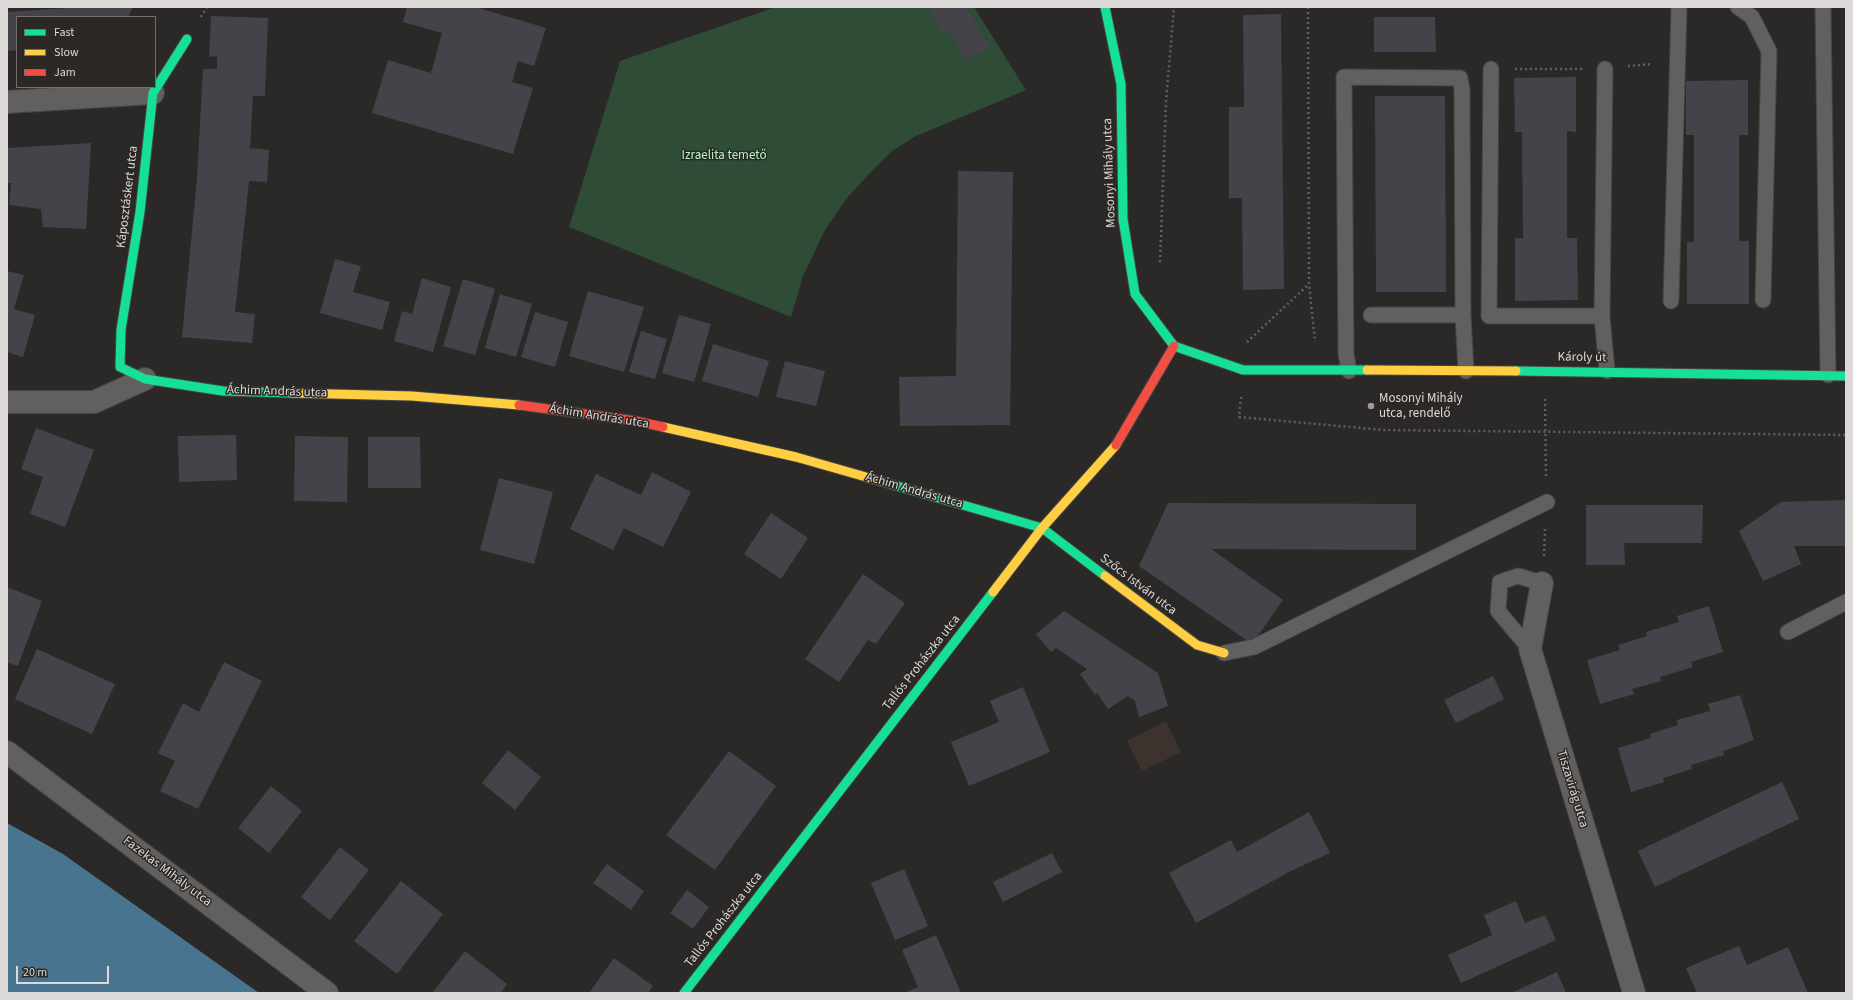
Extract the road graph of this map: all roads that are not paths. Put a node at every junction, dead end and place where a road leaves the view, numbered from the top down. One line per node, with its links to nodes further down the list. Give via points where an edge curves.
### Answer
1 (1105, 7): 15 (street, Mosonyi Mihály utca, via 1121,84 1123,219 1135,294)
2 (1679, 7): 11 (lane)
3 (1738, 7): 10 (lane, via 1752,17 1769,51)
4 (1823, 7): 20 (lane)
5 (187, 39): 8 (street, Káposztáskert utca)
6 (1605, 68): 14 (lane)
7 (1491, 69): 14 (lane, via 1489,316)
8 (154, 93): 9 (street); 16 (street, Káposztáskert utca, via 140,212 121,330)
9 (7, 102)
10 (1763, 300)
11 (1671, 301)
12 (1371, 315): 13 (lane)
13 (1463, 315): 17 (lane, via 1460,78 1344,77 1346,354); 18 (lane)
14 (1602, 316): 19 (lane)
15 (1174, 346): 17 (street, Károly út, via 1243,370); 25 (street, Tallós Prohászka utca, via 1116,445)
16 (120, 367): 22 (street, Áchim András utca)
17 (1349, 371): 18 (street, Károly út)
18 (1466, 371): 19 (street, Károly út)
19 (1607, 371): 20 (street, Károly út)
20 (1828, 375): 21 (street, Károly út)
21 (1846, 376)
22 (145, 379): 23 (street, via 94,402); 25 (street, Áchim András utca, via 223,391 412,396 541,407 636,422 796,457)
23 (7, 402)
24 (1546, 502): 30 (lane, via 1254,647)
25 (1042, 528): 30 (street, Szőcs István utca, via 1197,645); 33 (street, Tallós Prohászka utca)
26 (1542, 583): 29 (street, Tiszavirág utca); 29 (lane, via 1518,576 1500,582 1498,611)
27 (1846, 602): 28 (lane)
28 (1788, 632)
29 (1530, 648): 34 (street, Tiszavirág utca)
30 (1224, 653)
31 (7, 752): 32 (street, Fazekas Mihály utca)
32 (327, 993)
33 (684, 993)
34 (1634, 993)

